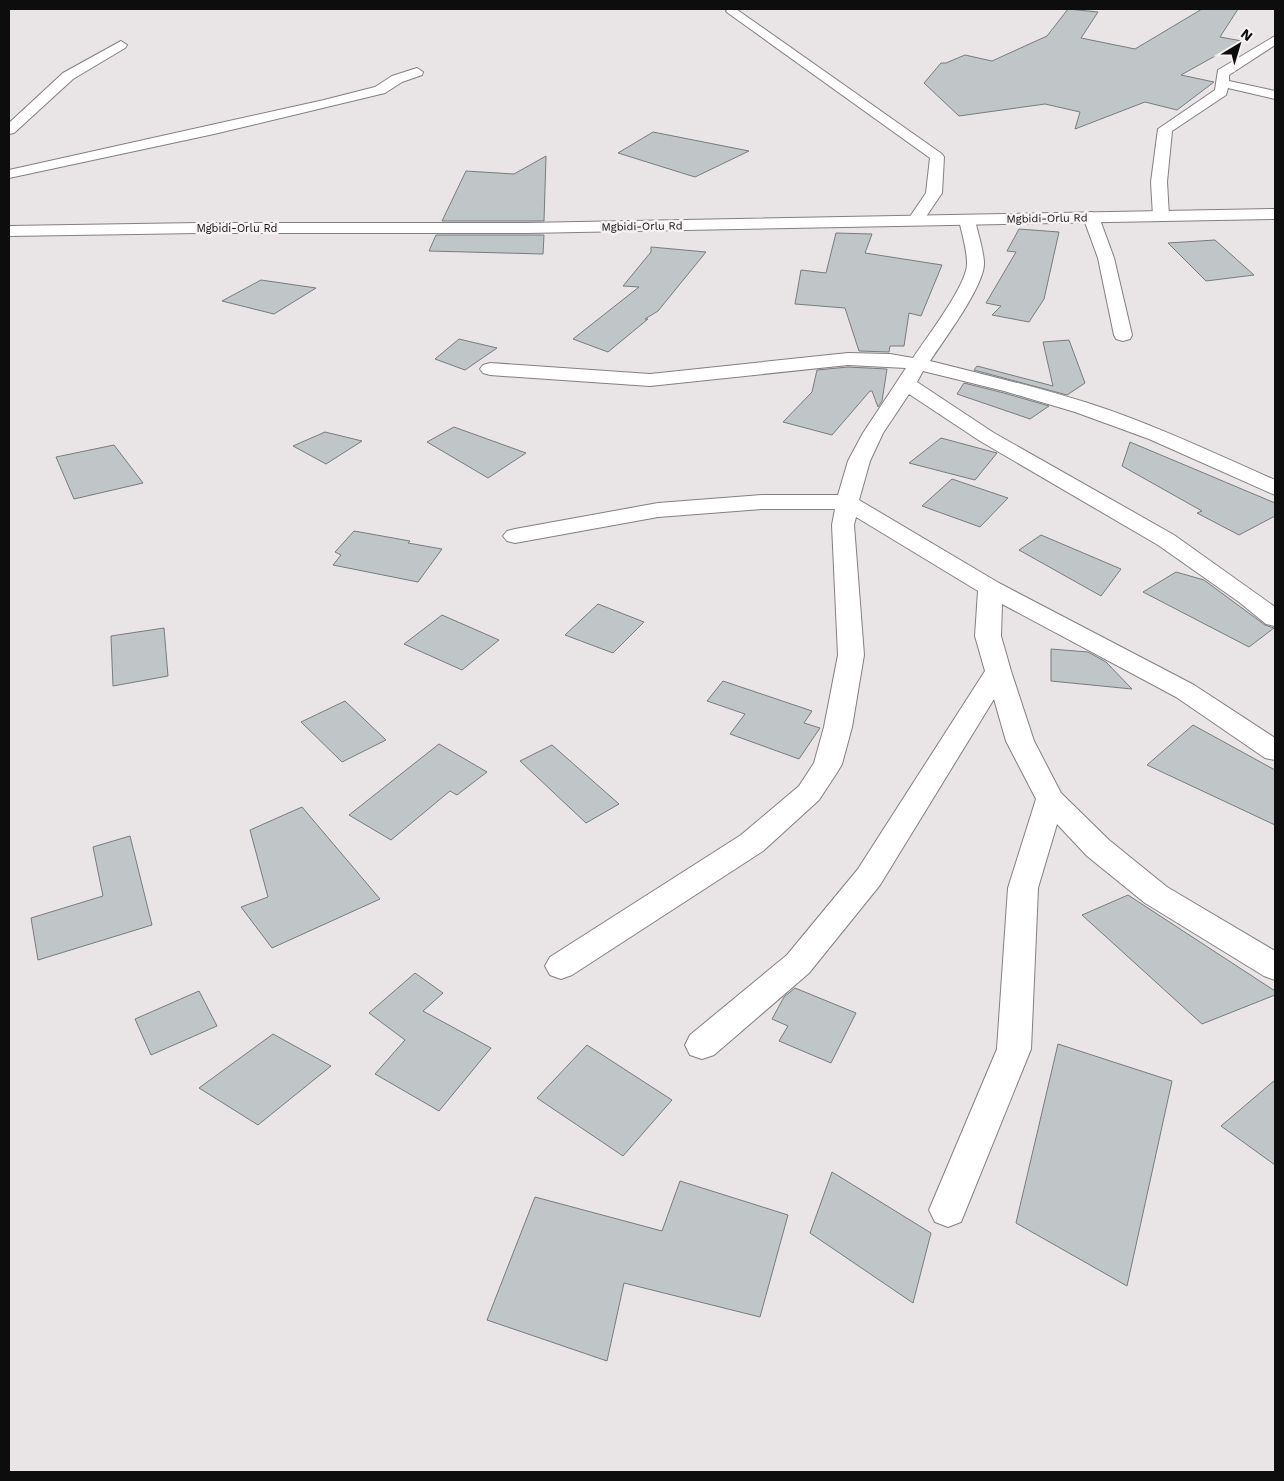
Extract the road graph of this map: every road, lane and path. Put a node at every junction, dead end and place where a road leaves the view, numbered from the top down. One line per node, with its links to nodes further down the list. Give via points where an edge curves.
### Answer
1 (732, 11): 15 (street, via 937,157 934,194)
2 (1275, 40): 5 (street, via 1223,73)
3 (121, 45): 7 (street, via 68,76)
4 (417, 72): 8 (street, via 380,90 325,104)
5 (1222, 84): 6 (street); 11 (street, via 1220,92 1165,129 1159,182)
6 (1275, 95)
7 (9, 130)
8 (9, 174)
9 (1275, 214): 10 (street, Mgbidi-Orlu Rd)
10 (1220, 215): 11 (street, Mgbidi-Orlu Rd); 13 (street)
11 (1161, 216): 12 (street, Mgbidi-Orlu Rd)
12 (1091, 217): 14 (street, Mgbidi-Orlu Rd); 17 (street, via 1106,258)
13 (1275, 218)
14 (967, 220): 15 (street, Mgbidi-Orlu Rd); 19 (street, via 976,264 971,280)
15 (915, 221): 16 (street, Mgbidi-Orlu Rd, via 526,228)
16 (9, 231)
17 (1123, 335)
18 (490, 368): 19 (street, via 650,380 848,359 890,360)
19 (911, 374): 20 (street, via 1011,387 1082,408 1156,434); 21 (street, via 873,433 859,461); 24 (street, via 987,437 1166,540)
20 (1275, 488)
21 (847, 502): 22 (street, via 762,502 658,510); 23 (street); 28 (street, via 843,525 851,655 828,764 809,793 752,843)
22 (515, 536)
23 (990, 588): 25 (street, via 988,636); 26 (street, via 1185,691)
24 (1275, 619)
25 (998, 671): 27 (street, via 1020,741); 30 (street, via 868,877 798,964)
26 (1275, 751)
27 (1050, 799): 29 (street, via 1098,848 1156,895); 31 (street, via 1023,888 1014,1049)
28 (561, 966)
29 (1275, 967)
30 (702, 1045)
31 (948, 1210)

